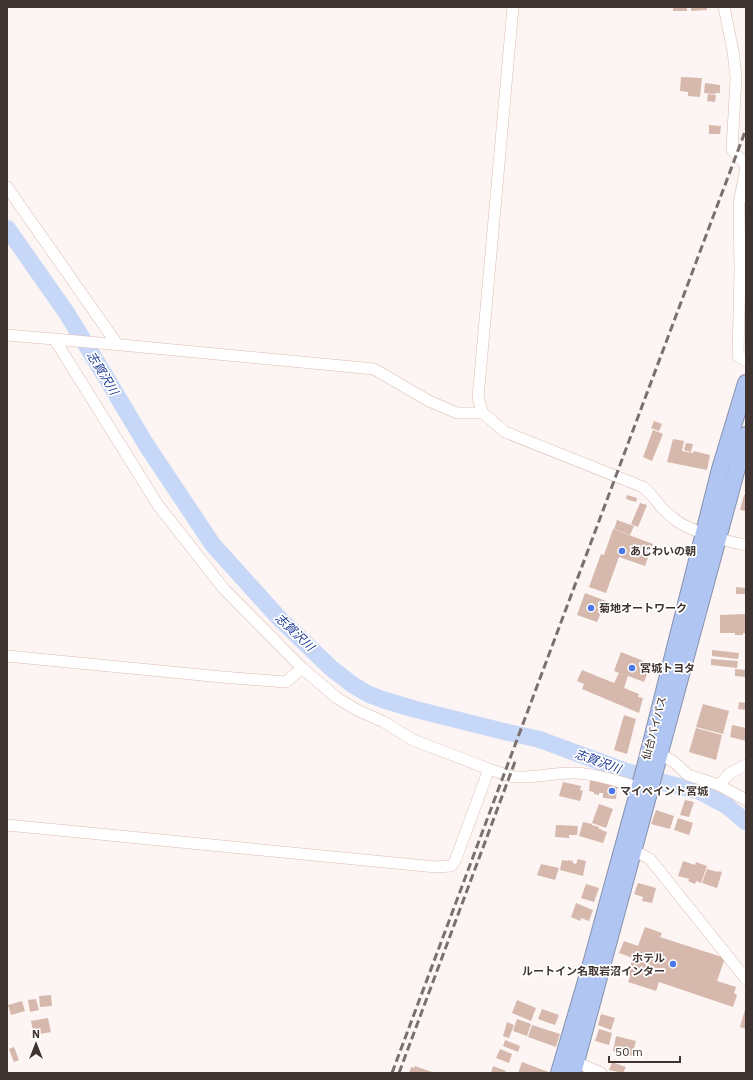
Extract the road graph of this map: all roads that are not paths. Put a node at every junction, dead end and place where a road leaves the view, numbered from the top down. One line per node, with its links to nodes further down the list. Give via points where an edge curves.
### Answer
1 (512, 7): 10 (street, via 478,398)
2 (724, 7): 4 (street, via 736,78 732,150 746,168 739,203)
3 (7, 187): 7 (street)
4 (743, 241): 8 (street, via 738,356)
5 (7, 335): 6 (street)
6 (57, 340): 7 (street); 15 (street, via 158,505 224,589)
7 (114, 344): 10 (street, via 374,369 429,402 457,413)
8 (746, 361)
9 (746, 383): 12 (highway, 仙台バイパス, via 720,469)
10 (483, 413): 12 (street, via 505,432 643,487 675,520 691,529)
11 (746, 439): 12 (highway, 仙台バイパス)
12 (711, 535): 13 (street); 16 (highway, 仙台バイパス)
13 (746, 545)
14 (7, 656): 15 (street, via 286,682)
15 (302, 668): 18 (street, via 337,698 357,710 414,740)
16 (653, 763): 19 (street, via 674,762 688,775); 20 (highway, 仙台バイパス)
17 (746, 765): 19 (street, via 730,773)
18 (489, 769): 20 (street, via 515,777 574,772); 22 (street, via 452,866 436,867)
19 (719, 785): 21 (street)
20 (643, 788): 23 (highway, 仙台バイパス); 26 (highway, 仙台バイパス)
21 (746, 800)
22 (7, 825)
23 (633, 850): 24 (street, via 650,859); 25 (highway, 仙台バイパス)
24 (746, 979)
25 (575, 1068): 27 (street)
26 (559, 1073)
27 (601, 1073)

